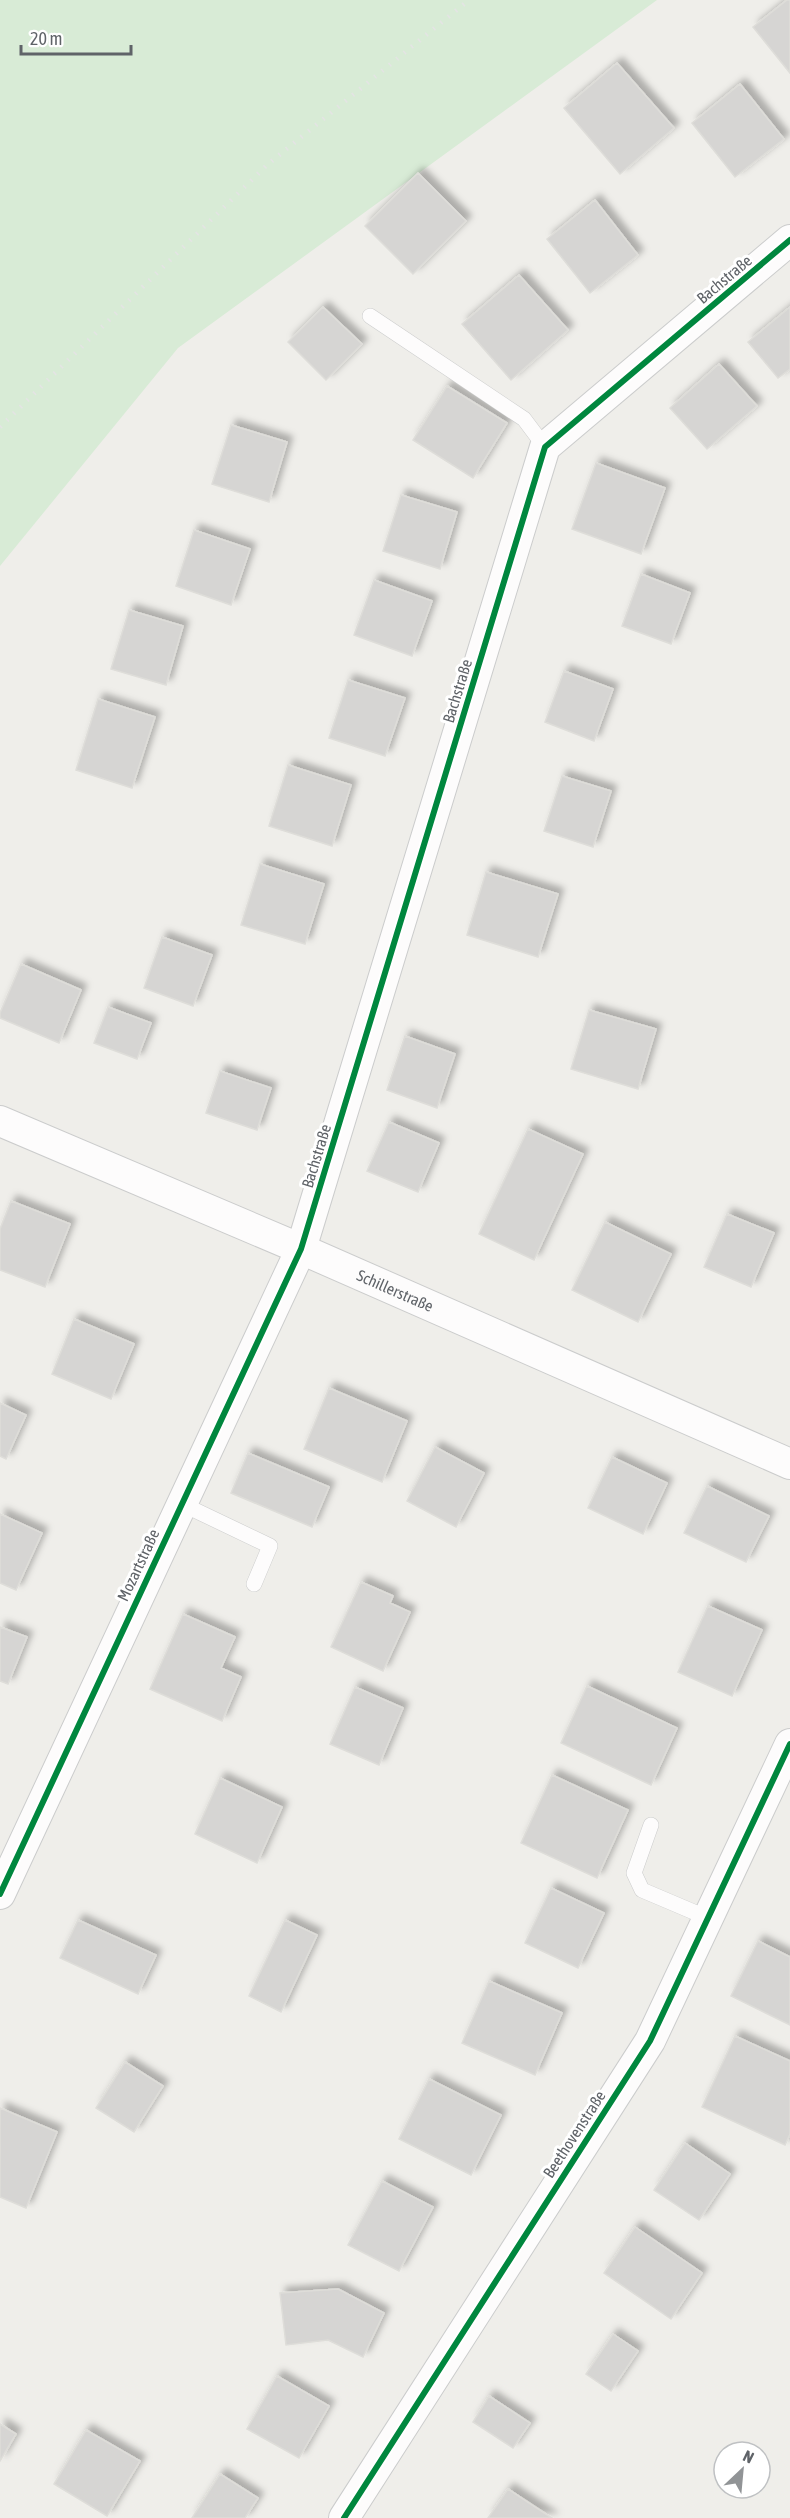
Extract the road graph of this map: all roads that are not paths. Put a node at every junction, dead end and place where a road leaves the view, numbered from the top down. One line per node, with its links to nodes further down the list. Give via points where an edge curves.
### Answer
1 (790, 240): 3 (street, Bachstraße)
2 (370, 316): 3 (lane, via 524,419)
3 (545, 447): 5 (street, Bachstraße)
4 (0, 1121): 5 (street, Schillerstraße)
5 (301, 1249): 6 (street, Schillerstraße); 7 (street, Mozartstraße)
6 (790, 1464)
7 (182, 1504): 8 (lane, via 270,1546); 11 (street, Mozartstraße)
8 (254, 1584)
9 (790, 1744): 12 (street, Beethovenstraße)
10 (651, 1825): 12 (lane, via 634,1873 642,1890)
11 (0, 1894)
12 (708, 1918): 13 (street, Beethovenstraße, via 650,2041)
13 (344, 2518)

